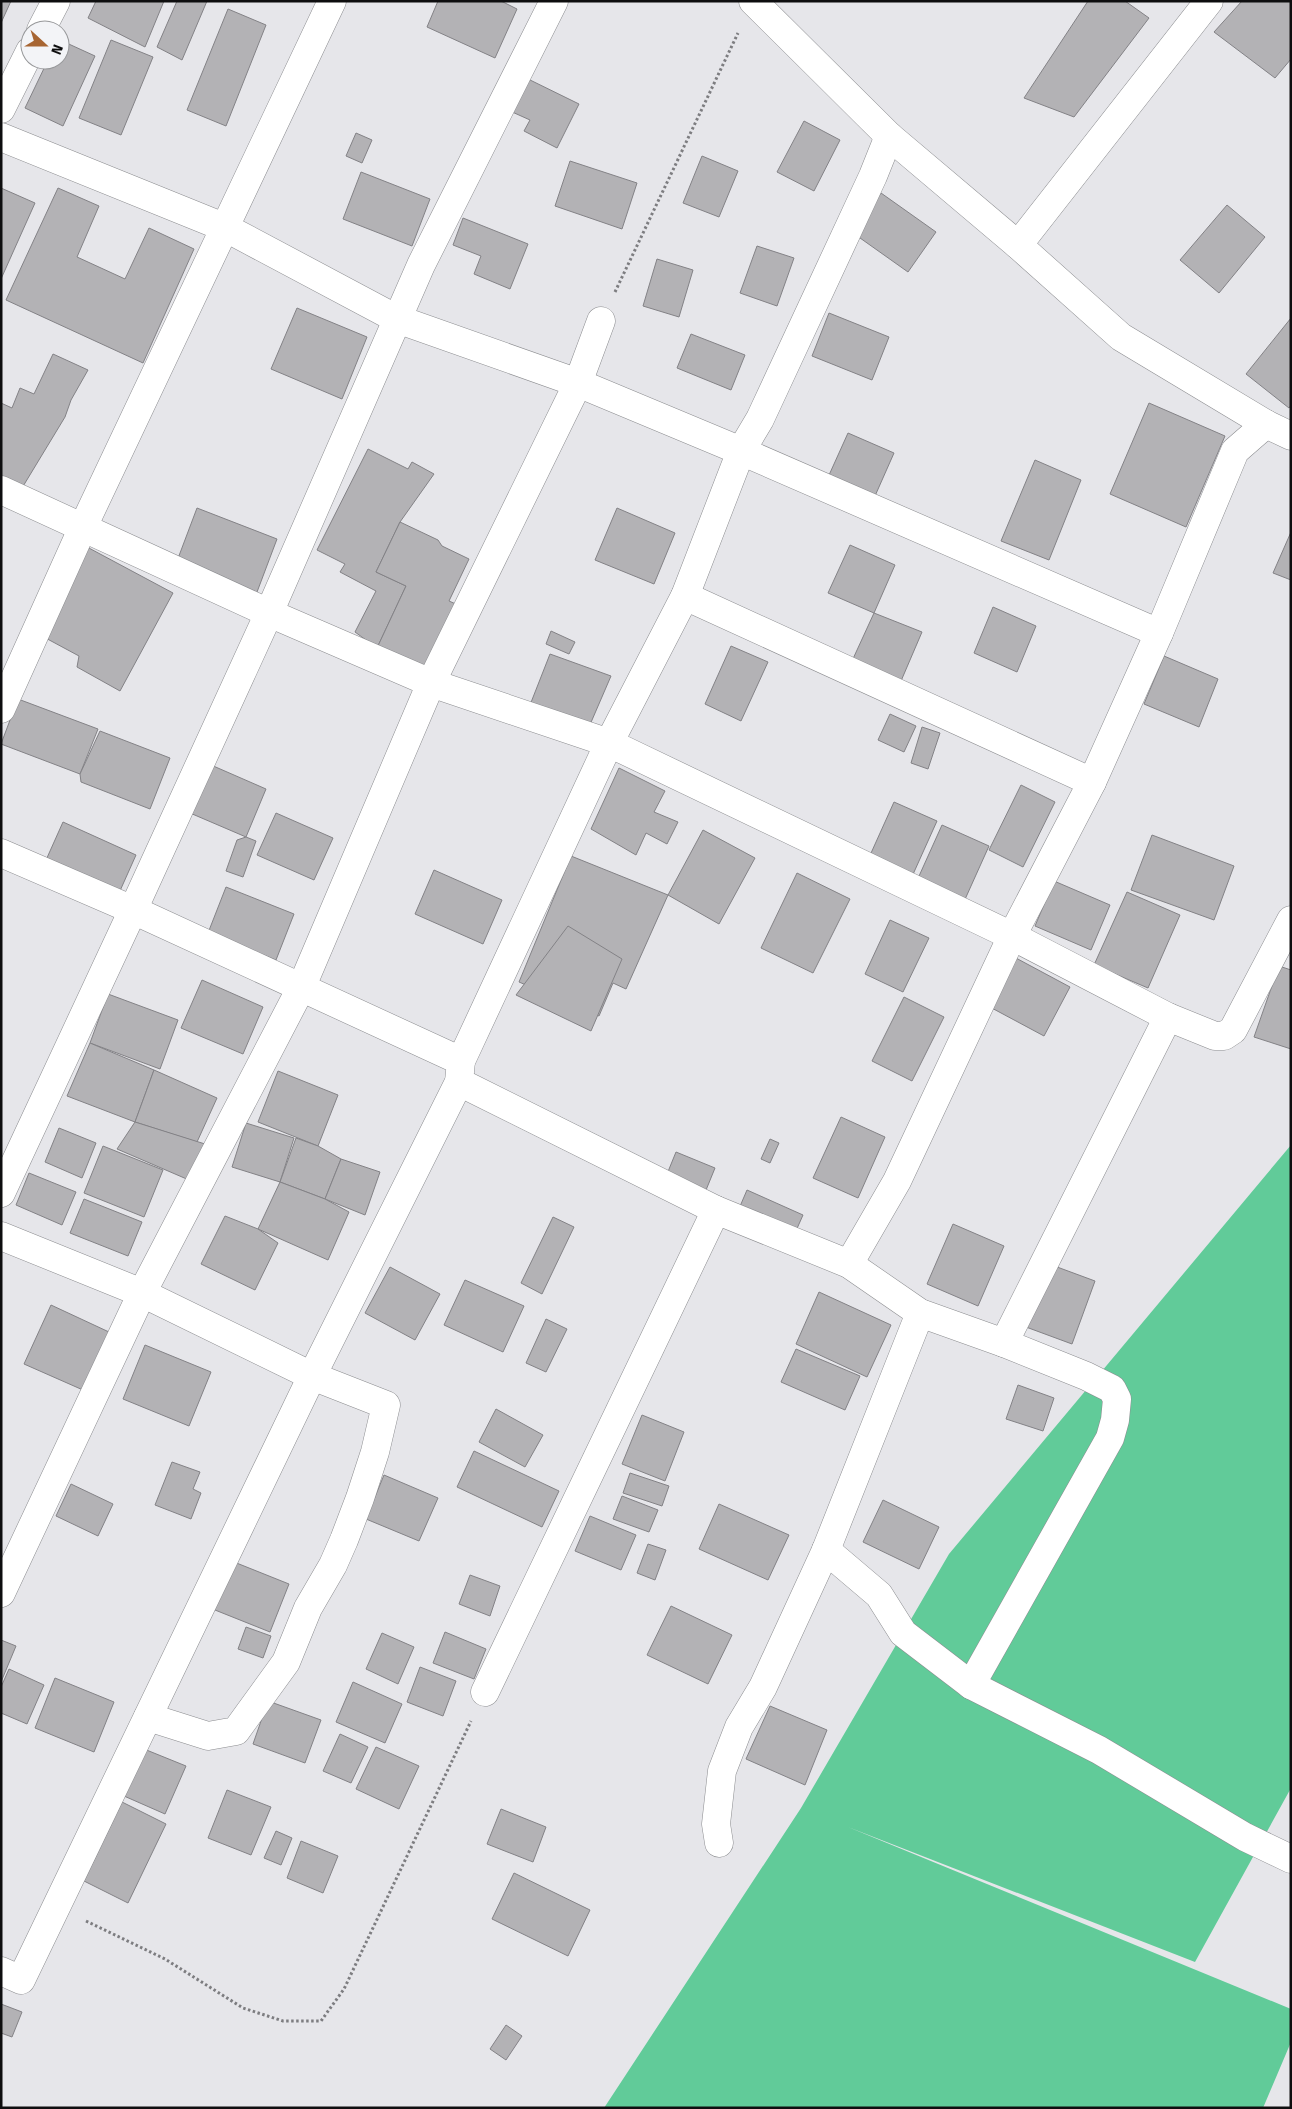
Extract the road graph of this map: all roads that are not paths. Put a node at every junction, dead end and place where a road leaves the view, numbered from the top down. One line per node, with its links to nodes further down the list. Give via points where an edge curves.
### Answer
1 (56, 1): 6 (street)
2 (554, 1): 13 (street, via 421,265)
3 (753, 1): 9 (street)
4 (1209, 1): 12 (street)
5 (330, 2): 11 (street)
6 (46, 20)
7 (20, 70): 8 (street)
8 (1, 109)
9 (888, 136): 12 (street); 18 (street, via 873,176 760,419)
10 (1, 137): 11 (street)
11 (226, 228): 13 (street); 20 (street)
12 (1018, 245): 16 (street, via 1121,338)
13 (398, 319): 15 (street); 22 (street)
14 (601, 321): 15 (street)
15 (578, 383): 18 (street); 24 (street)
16 (1266, 424): 17 (street); 23 (street, via 1236,451)
17 (1291, 436)
18 (741, 451): 21 (street); 23 (street)
19 (1, 490): 20 (street)
20 (83, 527): 22 (street); 25 (street)
21 (685, 596): 26 (street); 27 (street)
22 (268, 613): 24 (street); 29 (street)
23 (1160, 633): 27 (street)
24 (431, 683): 26 (street); 32 (street)
25 (1, 709)
26 (609, 743): 31 (street); 34 (street)
27 (1092, 782): 31 (street)
28 (1, 853): 29 (street)
29 (134, 910): 32 (street); 35 (street)
30 (1291, 920): 33 (street, via 1233,1030 1224,1036 1215,1036)
31 (1012, 936): 33 (street); 38 (street, via 897,1181)
32 (302, 986): 34 (street); 39 (street)
33 (1168, 1017): 41 (street)
34 (460, 1071): 36 (street); 42 (street)
35 (1, 1193)
36 (716, 1210): 38 (street); 46 (street)
37 (1, 1236): 39 (street)
38 (849, 1264): 40 (street)
39 (142, 1293): 42 (street); 44 (street)
40 (920, 1312): 41 (street); 43 (street)
41 (1004, 1342): 45 (street, via 1112,1389 1117,1399 1116,1415 1110,1438)
42 (312, 1376): 47 (street); 47 (street, via 386,1405 360,1498 333,1565 308,1608 286,1662 236,1731 208,1736)
43 (826, 1550): 45 (street, via 880,1595 903,1633); 48 (street, via 763,1687 739,1727 722,1771 716,1824)
44 (1, 1593)
45 (971, 1685): 49 (street, via 1099,1750 1245,1836)
46 (485, 1692)
47 (148, 1717): 50 (street, via 21,1980)
48 (720, 1843)
49 (1291, 1859)
50 (1, 1972)

